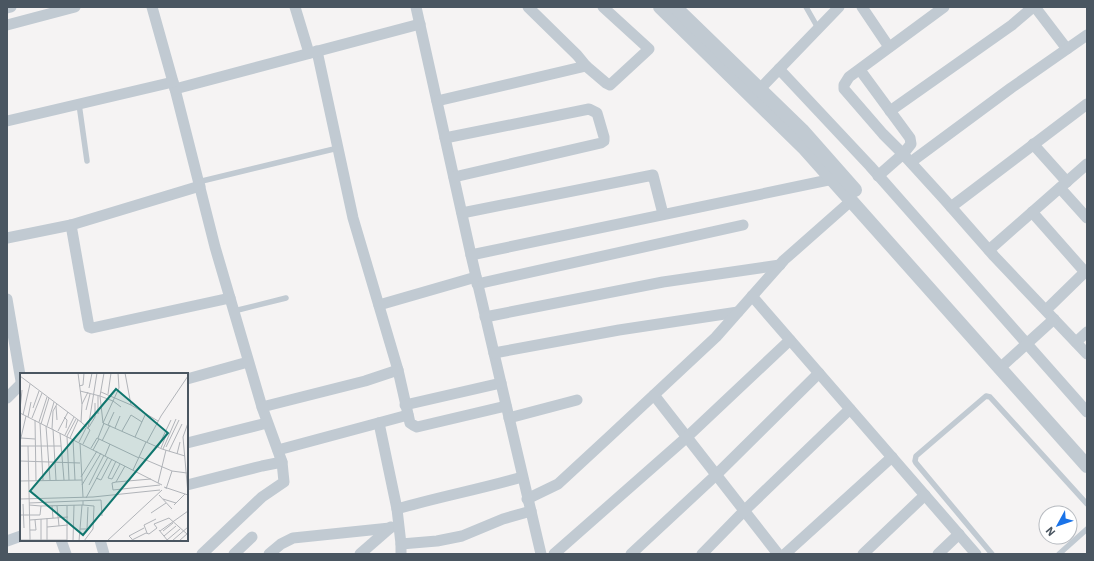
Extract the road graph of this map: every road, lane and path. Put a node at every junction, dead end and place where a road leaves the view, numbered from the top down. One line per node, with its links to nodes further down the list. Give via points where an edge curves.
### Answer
1 (11, 7): 15 (street)
2 (74, 7): 17 (street)
3 (152, 7): 26 (street)
4 (295, 7): 22 (street)
5 (416, 7): 16 (street)
6 (528, 7): 23 (street)
7 (603, 7): 23 (street, via 649,49 610,85)
8 (660, 7): 27 (street)
9 (675, 7): 27 (street)
10 (806, 7): 18 (lane)
11 (839, 7): 18 (street)
12 (862, 7): 20 (street)
13 (944, 7): 20 (street)
14 (1034, 7): 21 (street); 31 (street)
15 (7, 8)
16 (420, 24): 22 (street); 28 (street)
17 (7, 25)
18 (818, 28): 24 (street)
19 (1087, 35): 21 (street)
20 (890, 47): 25 (street)
21 (1067, 49): 36 (street)
22 (313, 52): 26 (street); 35 (street)
23 (586, 66): 28 (street)
24 (779, 69): 27 (street); 39 (street)
25 (860, 70): 31 (street); 36 (street, via 846,81 844,89 882,134)
26 (174, 86): 29 (street); 42 (street)
27 (756, 93): 41 (street, via 805,148)
28 (437, 100): 33 (street)
29 (79, 104): 32 (street); 37 (lane)
30 (1087, 104): 34 (street)
31 (890, 111): 36 (street, via 911,140)
32 (7, 121)
33 (445, 138): 40 (street); 40 (street, via 590,109 597,112 604,137 601,143)
34 (1033, 144): 43 (street); 45 (street)
35 (338, 148): 42 (lane); 62 (street, via 353,218)
36 (907, 158): 39 (street); 45 (street)
37 (87, 161)
38 (1087, 164): 43 (street)
39 (878, 176): 71 (street)
40 (454, 177): 47 (street)
41 (838, 178): 44 (street); 48 (street); 75 (street)
42 (199, 184): 50 (street); 59 (street)
43 (1063, 185): 46 (street); 49 (street)
44 (852, 200): 55 (street); 75 (street)
45 (951, 207): 53 (street)
46 (1032, 212): 53 (street); 56 (street)
47 (462, 213): 48 (street, via 653,176); 54 (street)
48 (663, 214): 54 (street)
49 (1087, 218)
50 (71, 225): 52 (street); 59 (street, via 89,327)
51 (743, 225): 57 (street)
52 (7, 238)
53 (989, 250): 63 (street)
54 (471, 255): 57 (street)
55 (780, 265): 58 (street); 66 (street, via 663,282)
56 (1086, 271): 63 (street)
57 (477, 280): 62 (street); 66 (street)
58 (752, 296): 65 (street); 69 (street)
59 (230, 298): 64 (street)
60 (286, 298): 64 (lane)
61 (7, 299): 78 (street)
62 (379, 305): 76 (street)
63 (1046, 310): 67 (street)
64 (234, 312): 74 (street)
65 (738, 312): 72 (street); 82 (street, via 716,337)
66 (485, 317): 72 (street)
67 (1054, 319): 70 (street); 71 (street)
68 (1087, 332): 70 (street)
69 (790, 340): 77 (street); 93 (street)
70 (1076, 342): 73 (street)
71 (1027, 344): 75 (street); 89 (street)
72 (494, 353): 81 (street)
73 (1087, 354)
74 (248, 362): 79 (street); 86 (street)
75 (1003, 365): 96 (street); 99 (street)
76 (398, 370): 86 (street); 88 (street)
77 (819, 373): 87 (street); 100 (street)
78 (20, 376)
79 (188, 378)
80 (20, 383): 83 (street)
81 (501, 383): 85 (street); 88 (street)
82 (654, 395): 93 (street); 104 (street, via 558,484)
83 (7, 398)
84 (577, 400): 90 (street)
85 (506, 406): 88 (street, via 417,426 413,425); 90 (street)
86 (262, 407): 91 (street)
87 (850, 409): 97 (street); 106 (street)
88 (406, 410): 92 (street)
89 (1087, 412)
90 (509, 418): 101 (street)
91 (267, 423): 94 (street); 95 (street)
92 (379, 423): 95 (street); 108 (street)
93 (686, 437): 100 (street); 124 (street)
94 (188, 443)
95 (278, 450): 98 (street)
96 (1087, 453)
97 (892, 457): 103 (street); 128 (street)
98 (282, 462): 102 (street); 119 (street, via 284,482 262,497)
99 (1087, 466)
100 (716, 475): 106 (street); 125 (street)
101 (522, 477): 104 (street); 108 (street, via 431,499)
102 (188, 485)
103 (925, 495): 110 (street); 129 (street)
104 (528, 499): 107 (street)
105 (1087, 504): 132 (lane, via 990,397 986,396 916,456 915,461)
106 (744, 511): 126 (street); 127 (street)
107 (531, 512): 116 (street, via 503,519 462,536); 123 (street)
108 (395, 519): 116 (street); 121 (street, via 293,538); 122 (street)
109 (1087, 529): 133 (lane)
110 (959, 534): 130 (street); 131 (street)
111 (20, 536): 113 (street)
112 (252, 537): 120 (street)
113 (7, 541)
114 (62, 541): 117 (street)
115 (100, 541): 118 (street)
116 (401, 549)
117 (66, 554)
118 (104, 554)
119 (202, 554)
120 (234, 554)
121 (269, 554)
122 (360, 554)
123 (541, 554)
124 (554, 554)
125 (631, 554)
126 (702, 554)
127 (778, 554)
128 (785, 554)
129 (863, 554)
130 (938, 554)
131 (976, 554)
132 (992, 554)
133 (1059, 554)

